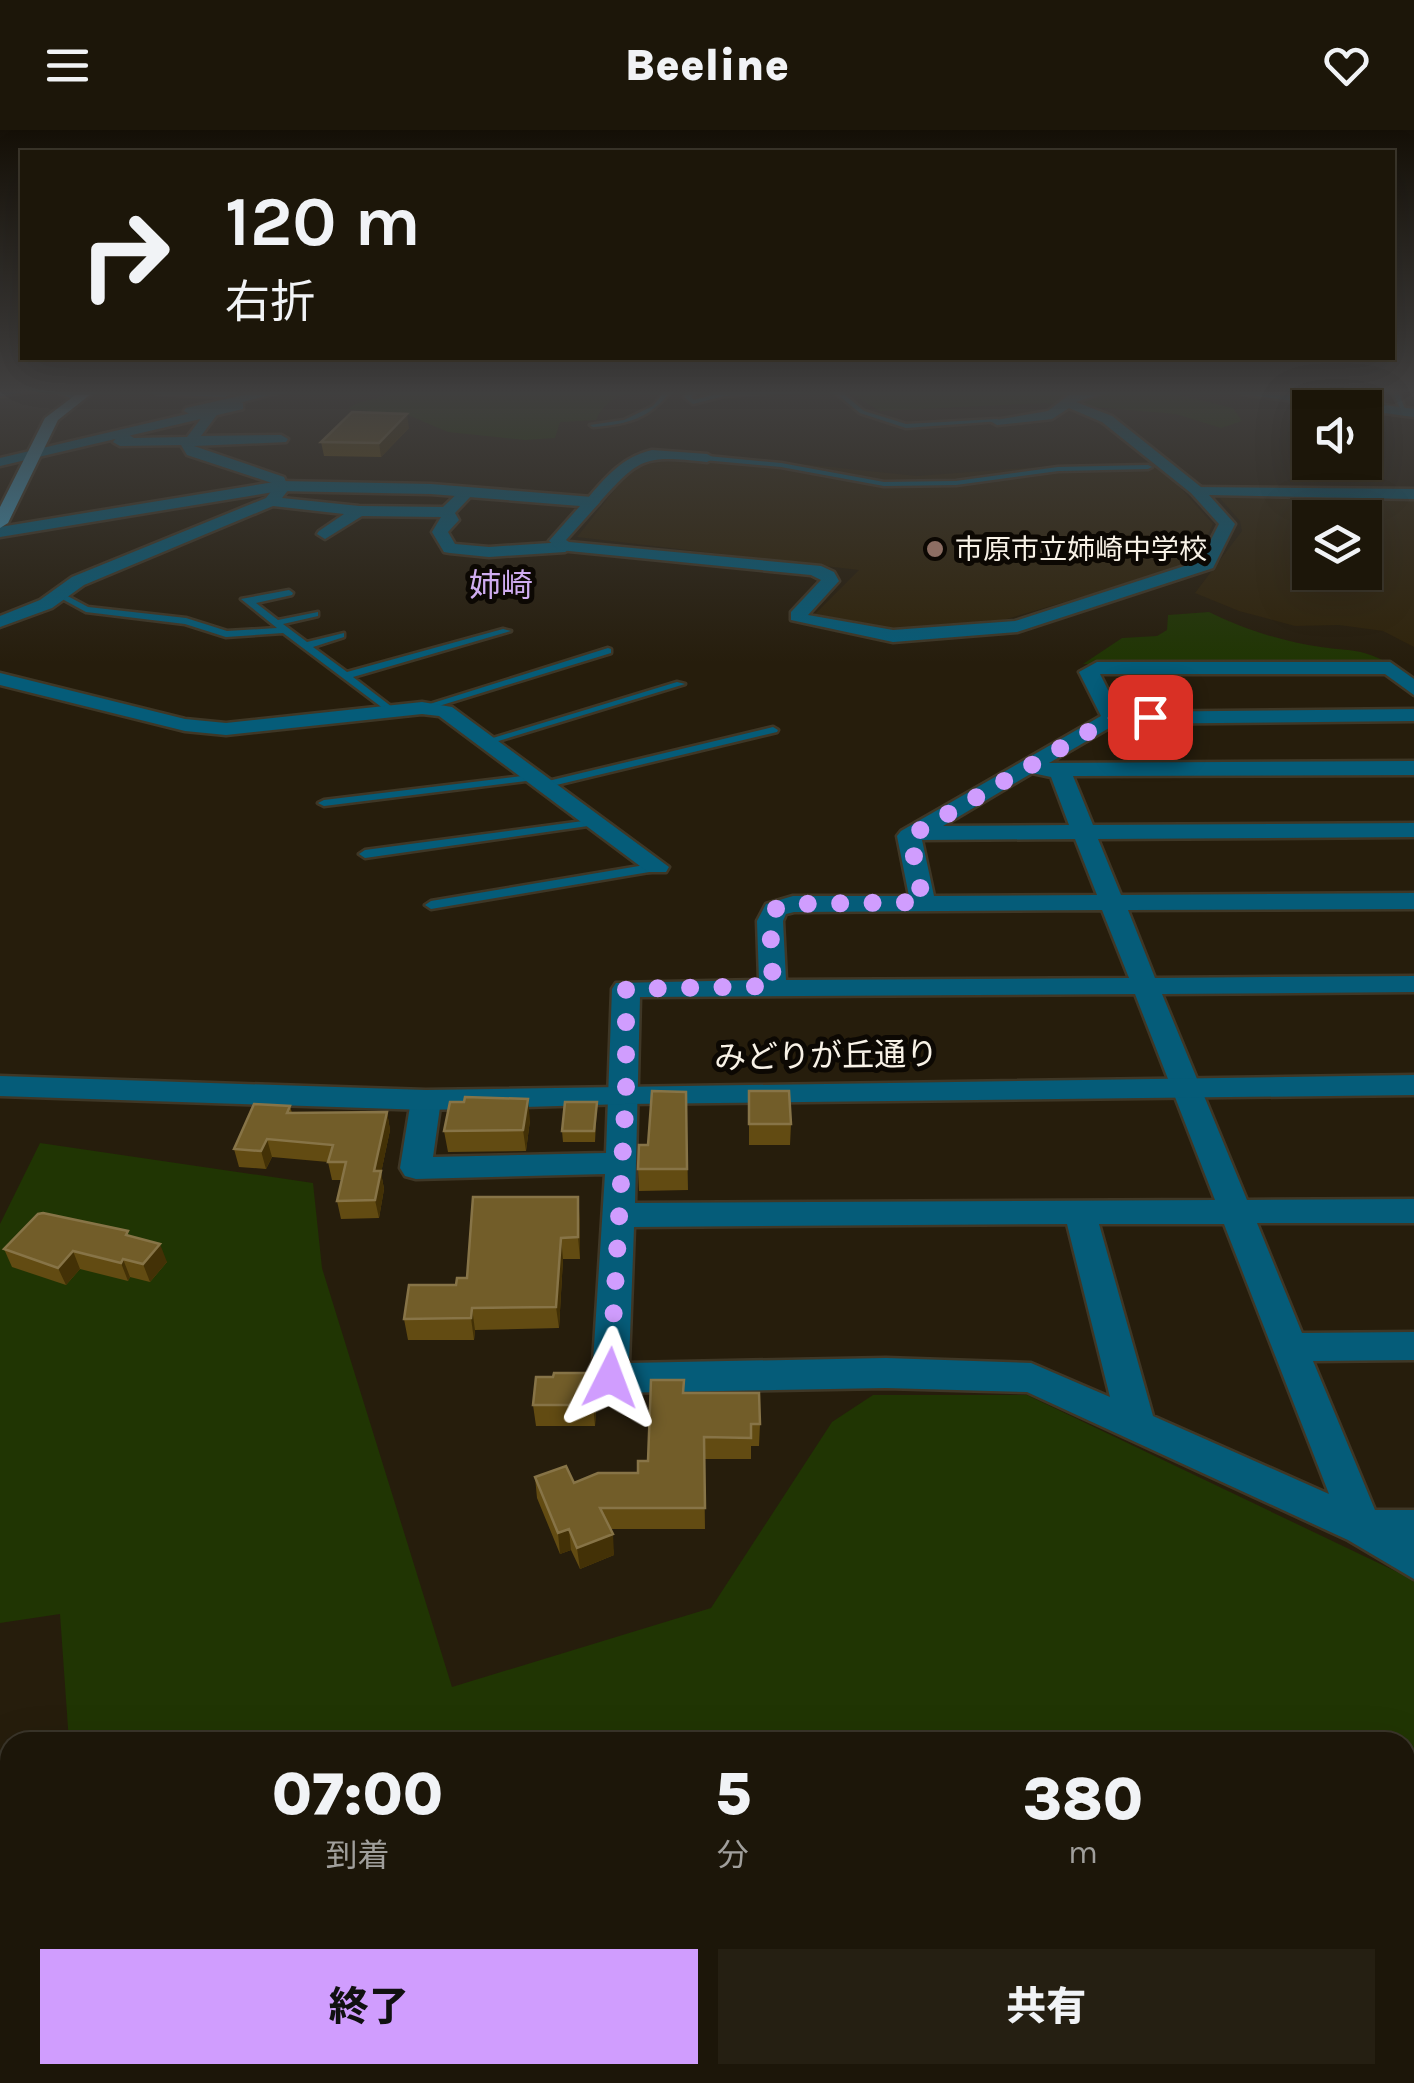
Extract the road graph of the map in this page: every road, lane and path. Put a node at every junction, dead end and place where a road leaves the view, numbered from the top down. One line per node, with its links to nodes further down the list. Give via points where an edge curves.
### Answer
1 (21, 481): 14 (main road)
2 (279, 481): 9 (street)
3 (611, 481): 11 (street)
4 (868, 481): 5 (lane)
5 (970, 481)
6 (1185, 481): 7 (street)
7 (1196, 490): 10 (street); 17 (street, via 1227,524 1207,564 1017,626 959,632 893,636 803,620 797,616 830,581 815,570)
8 (468, 491): 9 (street); 11 (street); 13 (street)
9 (276, 494): 12 (street); 15 (street); 19 (street)
10 (1414, 494)
11 (592, 502): 17 (street, via 557,541)
12 (359, 511): 13 (street); 16 (street)
13 (447, 512): 17 (street, via 452,520 440,532 450,548)
14 (0, 523)
15 (0, 532)
16 (324, 534)
17 (565, 547)
18 (289, 592): 22 (lane, via 247,601)
19 (59, 595): 21 (street); 22 (lane, via 86,610 186,621 226,634)
20 (316, 614): 22 (lane)
21 (0, 622)
22 (280, 626): 25 (lane)
23 (506, 631): 27 (lane)
24 (340, 635): 25 (lane)
25 (305, 646): 27 (lane)
26 (608, 651): 31 (lane)
27 (345, 676): 32 (lane)
28 (0, 679): 32 (street, via 226,730)
29 (680, 684): 36 (lane)
30 (1414, 689): 34 (street, via 1390,668 1097,668 1089,672)
31 (422, 708): 32 (street); 36 (street, via 445,712)
32 (392, 712)
33 (1414, 716): 34 (street)
34 (1112, 718): 38 (street)
35 (774, 730): 40 (lane)
36 (488, 742): 40 (street)
37 (1414, 768): 39 (street)
38 (1018, 770): 39 (street); 44 (street)
39 (1059, 770): 45 (street)
40 (543, 781): 41 (lane); 42 (street)
41 (324, 803)
42 (598, 822): 46 (lane); 47 (street)
43 (1414, 830): 45 (street)
44 (915, 832): 45 (street); 49 (street, via 910,836)
45 (1084, 832): 50 (street)
46 (365, 854)
47 (657, 867): 51 (lane)
48 (1414, 901): 50 (street)
49 (923, 902): 50 (street); 53 (street, via 775,909)
50 (1112, 902): 54 (street)
51 (431, 904)
52 (1414, 984): 54 (street)
53 (773, 986): 54 (street); 58 (street, via 626,989)
54 (1145, 986): 57 (street)
55 (1414, 1085): 57 (street, みどりが丘通り)
56 (0, 1086): 59 (street, みどりが丘通り)
57 (1185, 1086): 58 (street, みどりが丘通り); 62 (street)
58 (626, 1094): 59 (street, みどりが丘通り); 60 (street)
59 (426, 1100): 60 (street, via 416,1168)
60 (622, 1163): 64 (street)
61 (1414, 1210): 62 (street)
62 (1235, 1212): 63 (street); 66 (street)
63 (1080, 1213): 64 (street); 67 (street)
64 (620, 1215): 67 (street, via 610,1378 1031,1378)
65 (1414, 1346): 66 (street)
66 (1289, 1347): 68 (street)
67 (1138, 1428): 68 (street)
68 (1362, 1528): 69 (street); 70 (street)
69 (1414, 1528)
70 (1414, 1561)

